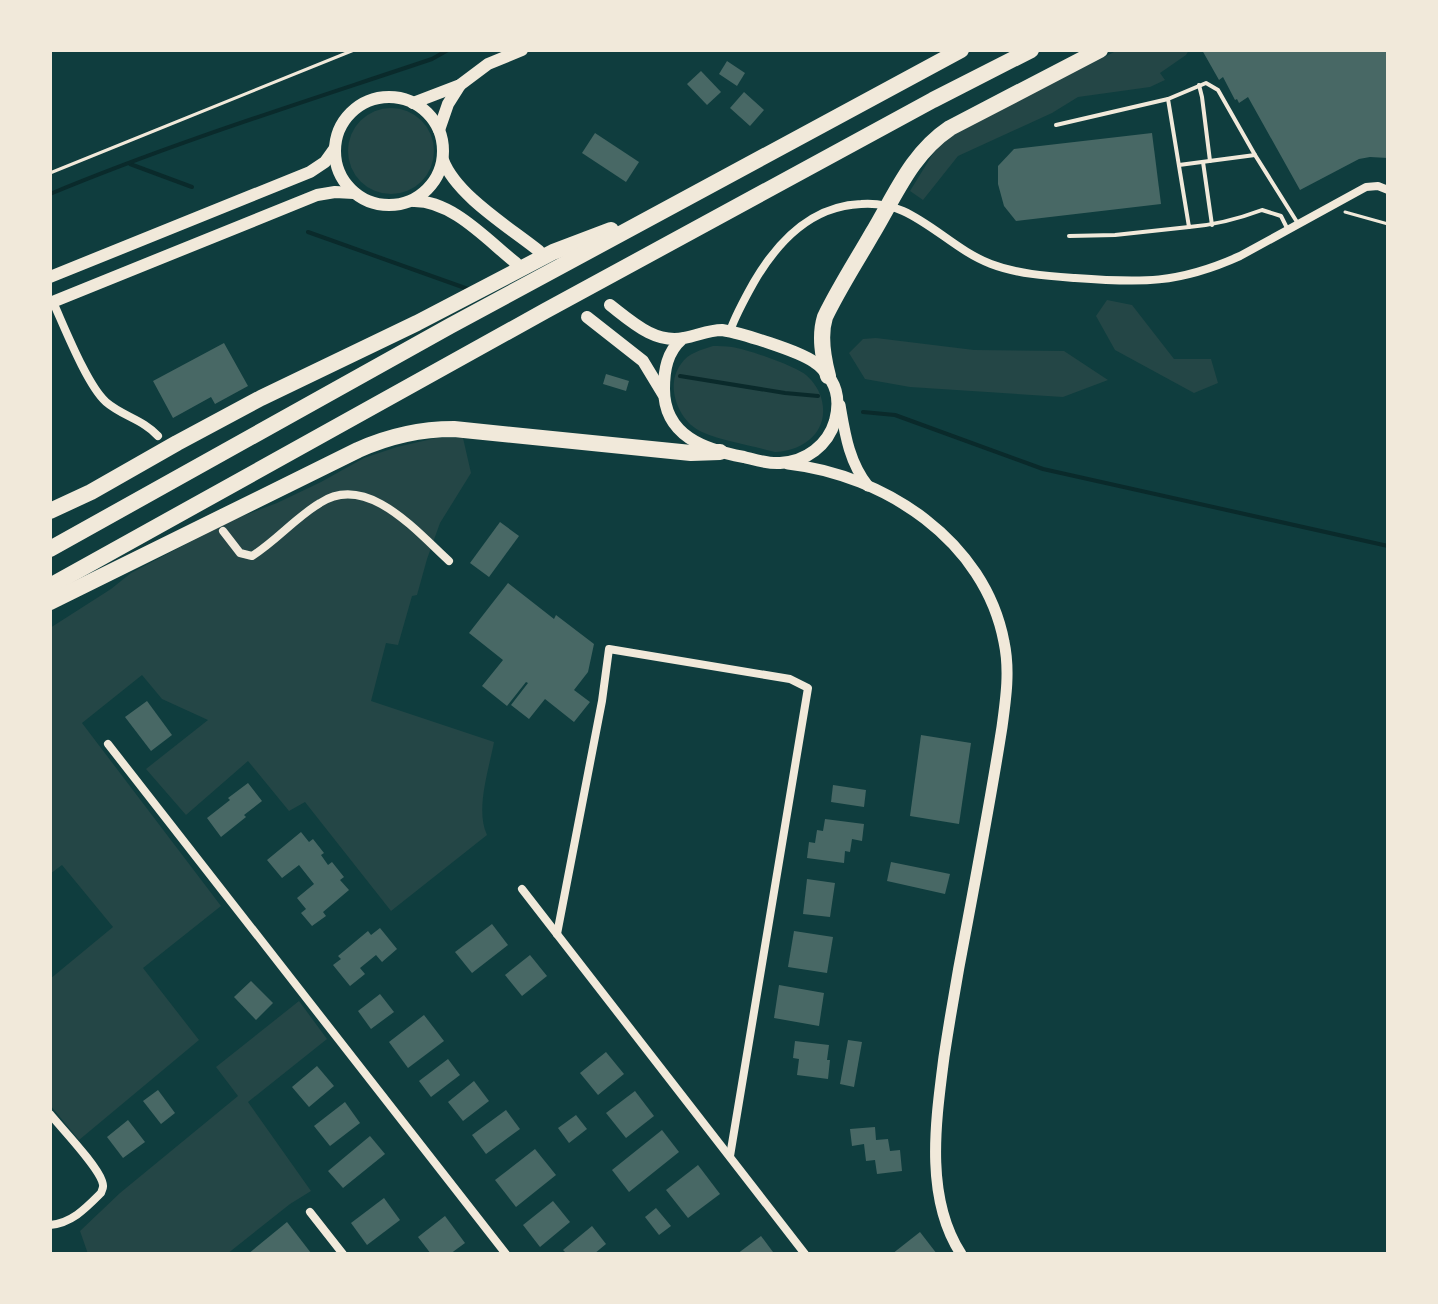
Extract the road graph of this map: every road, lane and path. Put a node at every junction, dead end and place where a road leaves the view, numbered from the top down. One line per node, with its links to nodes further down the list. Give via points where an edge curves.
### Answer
1 (354, 50): 18 (path)
2 (522, 50): 6 (main road, via 481,68)
3 (961, 50): 23 (highway)
4 (1031, 50): 49 (highway)
5 (1100, 50): 38 (highway, via 950,128 925,148 825,317)
6 (460, 85): 9 (main road); 11 (main road)
7 (1199, 85): 8 (lane); 13 (lane, via 1218,90); 15 (lane)
8 (1168, 99): 10 (lane); 17 (lane)
9 (413, 103): 11 (main road); 12 (main road, via 385,97 358,106 339,128)
10 (1056, 125)
11 (439, 130): 14 (main road)
12 (335, 148): 20 (main road, via 339,172); 32 (main road, via 310,172)
13 (1255, 155): 15 (lane); 24 (lane)
14 (443, 160): 21 (main road, via 431,185); 30 (main road, via 463,191)
15 (1210, 161): 16 (lane)
16 (1203, 162): 17 (lane); 26 (lane)
17 (1179, 165): 27 (lane)
18 (50, 173)
19 (1388, 190): 22 (street, via 1370,186)
20 (354, 193): 21 (main road, via 381,205); 33 (main road, via 317,195)
21 (410, 201): 31 (main road, via 449,210)
22 (1338, 202): 24 (street); 25 (path, via 1344,211)
23 (665, 210): 45 (highway, via 553,252); 47 (highway)
24 (1298, 224): 28 (street)
25 (1388, 224)
26 (1212, 225): 27 (lane); 28 (lane, via 1262,210 1281,216)
27 (1189, 227): 29 (lane)
28 (1288, 230): 36 (street, via 1194,274 1127,282 1041,275 991,264 908,214 885,206 844,206 795,230 771,255)
29 (1069, 236)
30 (539, 251)
31 (516, 263)
32 (50, 277)
33 (52, 303): 41 (street, via 102,398)
34 (610, 305): 37 (main road, via 651,334)
35 (587, 317): 39 (main road, via 643,361)
36 (730, 331): 37 (main road); 38 (main road, via 808,358)
37 (682, 339): 39 (main road, via 666,364)
38 (828, 376): 40 (main road)
39 (664, 397): 42 (main road, via 680,432)
40 (838, 398): 43 (main road, via 829,437 808,455); 44 (street, via 851,458)
41 (158, 436)
42 (720, 452): 43 (main road); 46 (highway, via 474,430 421,431 358,450)
43 (783, 463): 44 (street)
44 (868, 486): 61 (street, via 918,514 958,548 987,592 1006,655 1001,735 937,1109 939,1189)
45 (50, 511)
46 (224, 523): 48 (street, via 240,553 252,556 320,502 355,494 388,508); 50 (highway, via 197,529)
47 (50, 549)
48 (449, 561)
49 (50, 586)
50 (50, 602)
51 (108, 744): 59 (street)
52 (522, 889): 53 (street)
53 (557, 934): 55 (street); 55 (street, via 609,649 790,679 808,688)
54 (50, 1114): 57 (street, via 103,1185 103,1191 72,1218)
55 (730, 1156): 60 (street)
56 (310, 1212): 58 (street)
57 (50, 1225)
58 (343, 1254)
59 (506, 1254)
60 (805, 1254)
61 (961, 1254)

